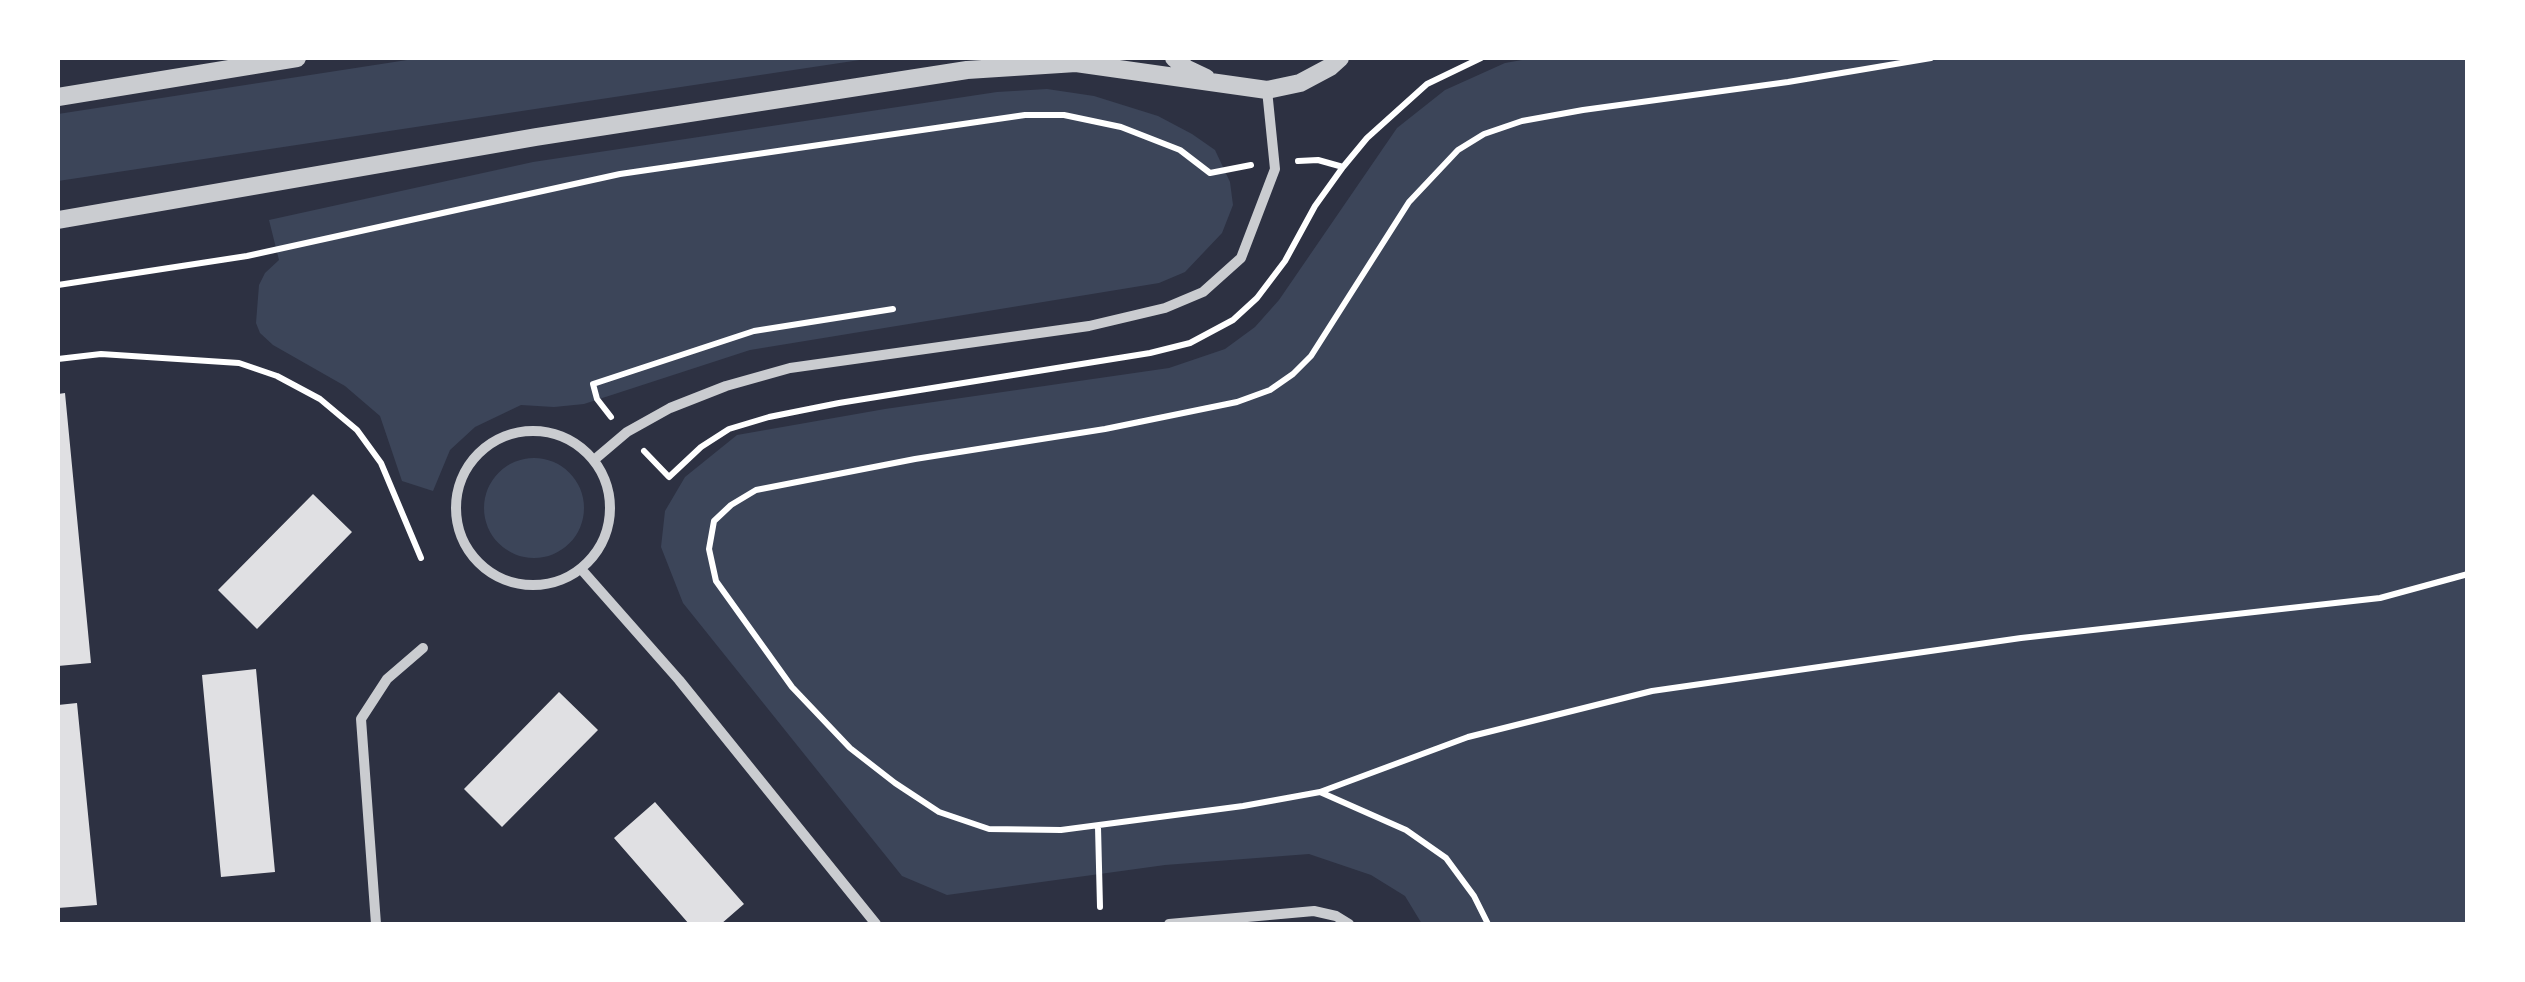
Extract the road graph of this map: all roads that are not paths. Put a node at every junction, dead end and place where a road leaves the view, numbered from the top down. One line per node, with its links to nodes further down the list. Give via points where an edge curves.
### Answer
1 (297, 58): 6 (street)
2 (1174, 58): 4 (street)
3 (1340, 58): 5 (street, via 1300,83)
4 (1225, 86): 5 (street); 7 (street, via 1076,63 967,70)
5 (1266, 90): 8 (street, via 1275,168 1241,258 1202,292 1089,326 790,368 670,408)
6 (58, 97)
7 (58, 220)
8 (594, 460): 9 (street, via 611,505 598,551); 9 (street, via 554,433 505,436 484,448 458,490 462,538 493,574 538,585)
9 (581, 569): 12 (street)
10 (423, 648): 11 (street, via 387,679 360,719)
11 (376, 924)
12 (876, 924)
13 (1169, 924): 14 (street, via 1314,910)
14 (1350, 924)

